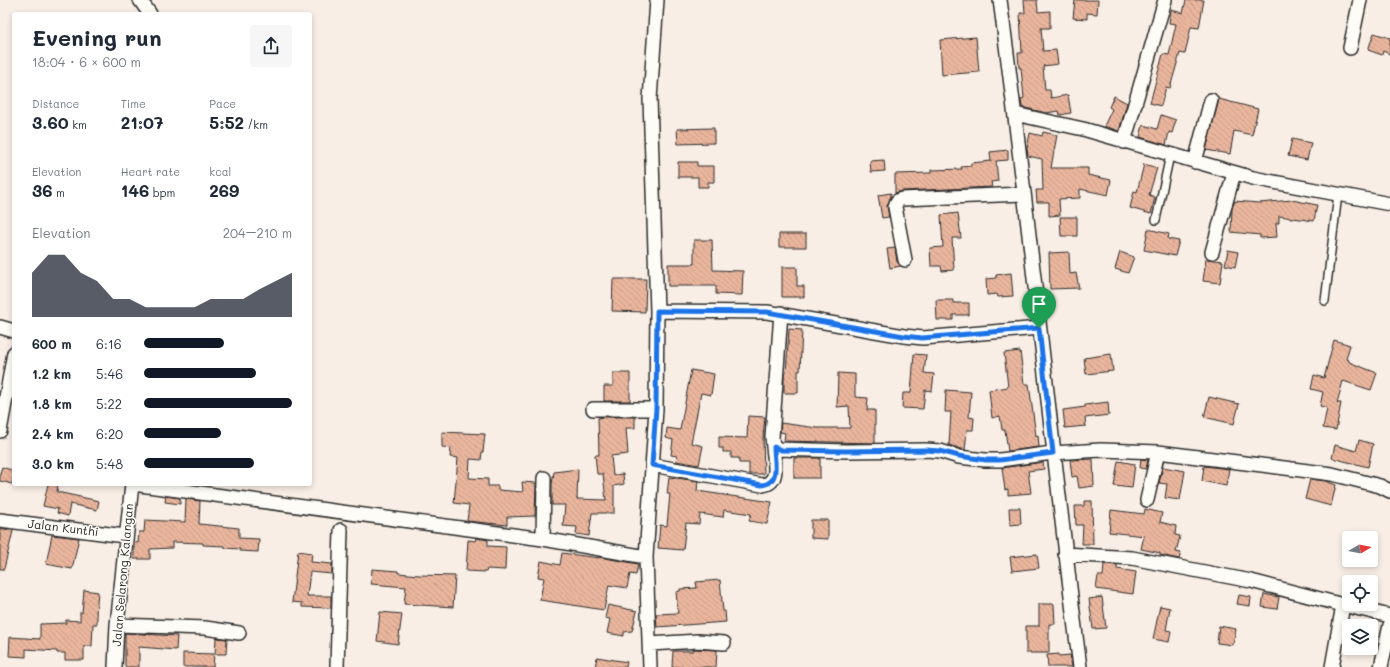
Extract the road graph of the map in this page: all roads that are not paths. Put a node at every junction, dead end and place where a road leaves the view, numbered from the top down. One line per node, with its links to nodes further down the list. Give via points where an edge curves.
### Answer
1 (140, 0): 6 (street)
2 (657, 0): 21 (street, via 650,99)
3 (1000, 0): 9 (street)
4 (1165, 0): 10 (street)
5 (1360, 0): 7 (street)
6 (149, 12)
7 (1350, 48)
8 (1212, 100): 12 (street)
9 (1015, 114): 10 (street, via 1082,129); 14 (street)
10 (1124, 142): 11 (street)
11 (1170, 155): 12 (street); 17 (lane)
12 (1195, 162): 13 (street)
13 (1234, 173): 15 (street); 18 (street)
14 (1024, 194): 19 (street, via 898,200 895,206); 24 (street)
15 (1338, 194): 16 (street); 20 (lane)
16 (1390, 204)
17 (1156, 220)
18 (1212, 252)
19 (905, 260)
20 (1325, 301)
21 (657, 311): 22 (street); 27 (street)
22 (781, 313): 24 (street, via 922,338); 30 (street, via 772,437)
23 (0, 327): 25 (street)
24 (1039, 328): 32 (street)
25 (12, 330)
26 (12, 364): 29 (street)
27 (656, 408): 28 (street); 33 (street)
28 (593, 409)
29 (0, 431)
30 (774, 447): 32 (street, via 781,450 926,450 986,460); 33 (street, via 775,476 773,481 762,485)
31 (1158, 452): 32 (street, via 1101,450); 37 (street, via 1332,474); 38 (street)
32 (1053, 453): 43 (street)
33 (652, 465): 44 (street)
34 (544, 478): 42 (street)
35 (132, 486): 41 (street, Jalan Selarong Kalangan)
36 (147, 486): 42 (street)
37 (1390, 490)
38 (1147, 500)
39 (0, 520): 41 (street, Jalan Kunthi)
40 (341, 530): 55 (street)
41 (125, 536): 49 (street, Jalan Selarong Kalangan)
42 (543, 538): 44 (street)
43 (1065, 554): 45 (street, via 1132,558 1251,581); 57 (street)
44 (646, 557): 53 (street)
45 (1342, 604)
46 (1343, 611): 58 (street)
47 (1369, 611): 48 (street)
48 (1390, 616)
49 (117, 625): 51 (street, via 206,628); 54 (street, Jalan Selarong Kalangan)
50 (1390, 625): 59 (street)
51 (239, 633)
52 (724, 643): 53 (street, via 698,641)
53 (650, 644): 56 (street)
54 (115, 667)
55 (337, 667)
56 (650, 667)
57 (1080, 667)
58 (1332, 667)
59 (1381, 667)

